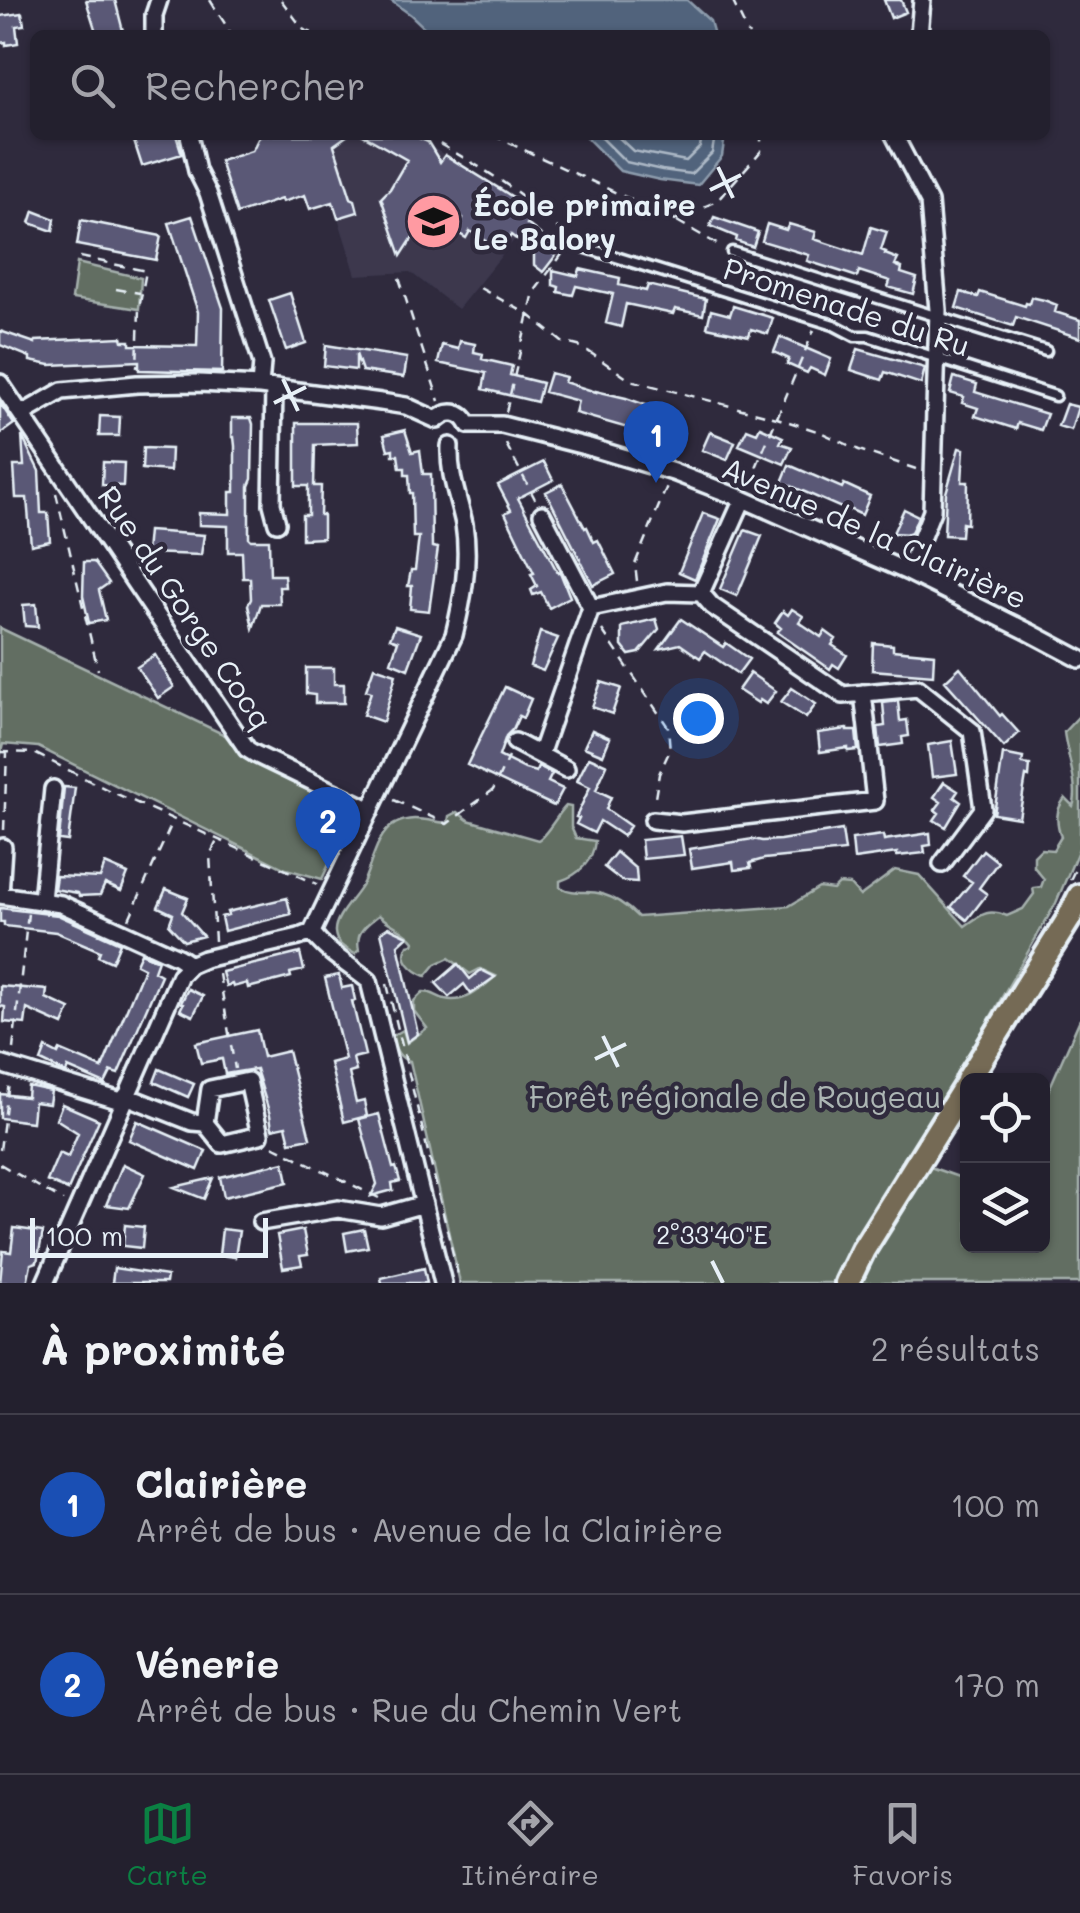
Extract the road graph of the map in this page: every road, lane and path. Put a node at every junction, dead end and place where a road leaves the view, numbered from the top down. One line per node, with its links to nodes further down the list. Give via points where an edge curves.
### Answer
1 (159, 0): 6 (street)
2 (210, 0): 7 (path)
3 (281, 0): 8 (path)
4 (732, 0): 9 (path)
5 (922, 0): 10 (street)
6 (154, 30)
7 (229, 30)
8 (304, 30)
9 (747, 30)
10 (919, 30)
11 (190, 140): 31 (street)
12 (433, 140): 17 (path, via 541,209)
13 (503, 140): 16 (path)
14 (761, 140): 16 (path, via 761,151 717,201)
15 (897, 140): 25 (street, via 929,202)
16 (675, 220): 18 (path)
17 (571, 243): 24 (path, via 534,292); 26 (lane, Promenade du Ru)
18 (732, 252): 25 (lane, Promenade du Ru)
19 (80, 256): 23 (path, via 146,272)
20 (399, 278): 34 (path)
21 (480, 288): 24 (path)
22 (116, 289): 23 (path)
23 (142, 293): 30 (path)
24 (528, 315): 35 (path, via 630,380); 37 (path)
25 (938, 316): 27 (lane, Promenade du Ru); 28 (street)
26 (818, 320): 28 (lane, Promenade du Ru); 35 (path)
27 (1046, 351)
28 (937, 359): 32 (lane, Promenade du Ru); 41 (street)
29 (0, 383): 33 (street, Rue du Gorge Cocq)
30 (136, 384): 31 (street); 33 (street, via 62,391)
31 (267, 387): 34 (street); 44 (street)
32 (1055, 396)
33 (22, 414): 39 (street, Rue du Gorge Cocq)
34 (441, 417): 36 (street, via 451,412); 38 (street, via 436,437)
35 (777, 418): 41 (path); 42 (path)
36 (468, 425): 37 (street, Avenue de la Clairière); 38 (street, via 464,440)
37 (502, 425): 40 (street, Avenue de la Clairière); 43 (path)
38 (450, 446): 58 (street, via 464,525 462,602 454,635)
39 (53, 462): 50 (path, via 56,504); 59 (street, Rue du Gorge Cocq, via 248,748)
40 (673, 472): 42 (street, Avenue de la Clairière); 47 (path, via 634,564)
41 (934, 475): 45 (street, via 932,510)
42 (743, 499): 45 (street, Avenue de la Clairière); 46 (street)
43 (542, 514): 48 (street)
44 (277, 523)
45 (908, 572): 49 (street, Avenue de la Clairière)
46 (701, 594): 47 (street); 51 (street, via 844,696)
47 (640, 598): 48 (street)
48 (591, 608): 55 (street); 61 (path, via 668,727 670,750)
49 (1080, 660)
50 (98, 670)
51 (863, 693): 61 (street, via 876,800 682,823); 64 (street, via 918,688 972,732 983,809)
52 (515, 742): 55 (street); 58 (path, via 493,790 448,824)
53 (0, 752): 54 (path)
54 (7, 752): 60 (path, via 34,753); 63 (path)
55 (540, 755): 56 (street)
56 (566, 768)
57 (53, 789): 68 (street)
58 (379, 793): 59 (street)
59 (371, 810): 65 (street)
60 (174, 820): 62 (path); 70 (path)
61 (653, 820)
62 (218, 839): 65 (path); 71 (path, via 210,855)
63 (3, 847): 66 (street)
64 (942, 864)
65 (332, 890): 69 (street)
66 (0, 895): 68 (street)
67 (1080, 896): 74 (main road)
68 (36, 899): 70 (street); 73 (path)
69 (312, 932): 71 (street); 83 (street, via 369,981)
70 (123, 933): 72 (street)
71 (216, 956): 72 (street); 75 (path)
72 (190, 965): 77 (street)
73 (6, 1065): 77 (street); 80 (path)
74 (973, 1073)
75 (238, 1083): 78 (street, via 210,1089); 79 (street, via 248,1081)
76 (960, 1094): 88 (main road)
77 (125, 1099): 78 (street); 84 (street)
78 (205, 1123): 79 (street, via 222,1144)
79 (260, 1135): 82 (path)
80 (0, 1150)
81 (0, 1164): 84 (path)
82 (385, 1201)
83 (424, 1204): 85 (street, via 380,1216 338,1209); 87 (street)
84 (77, 1209): 86 (street)
85 (261, 1222)
86 (45, 1283)
87 (443, 1283)
88 (847, 1283)

